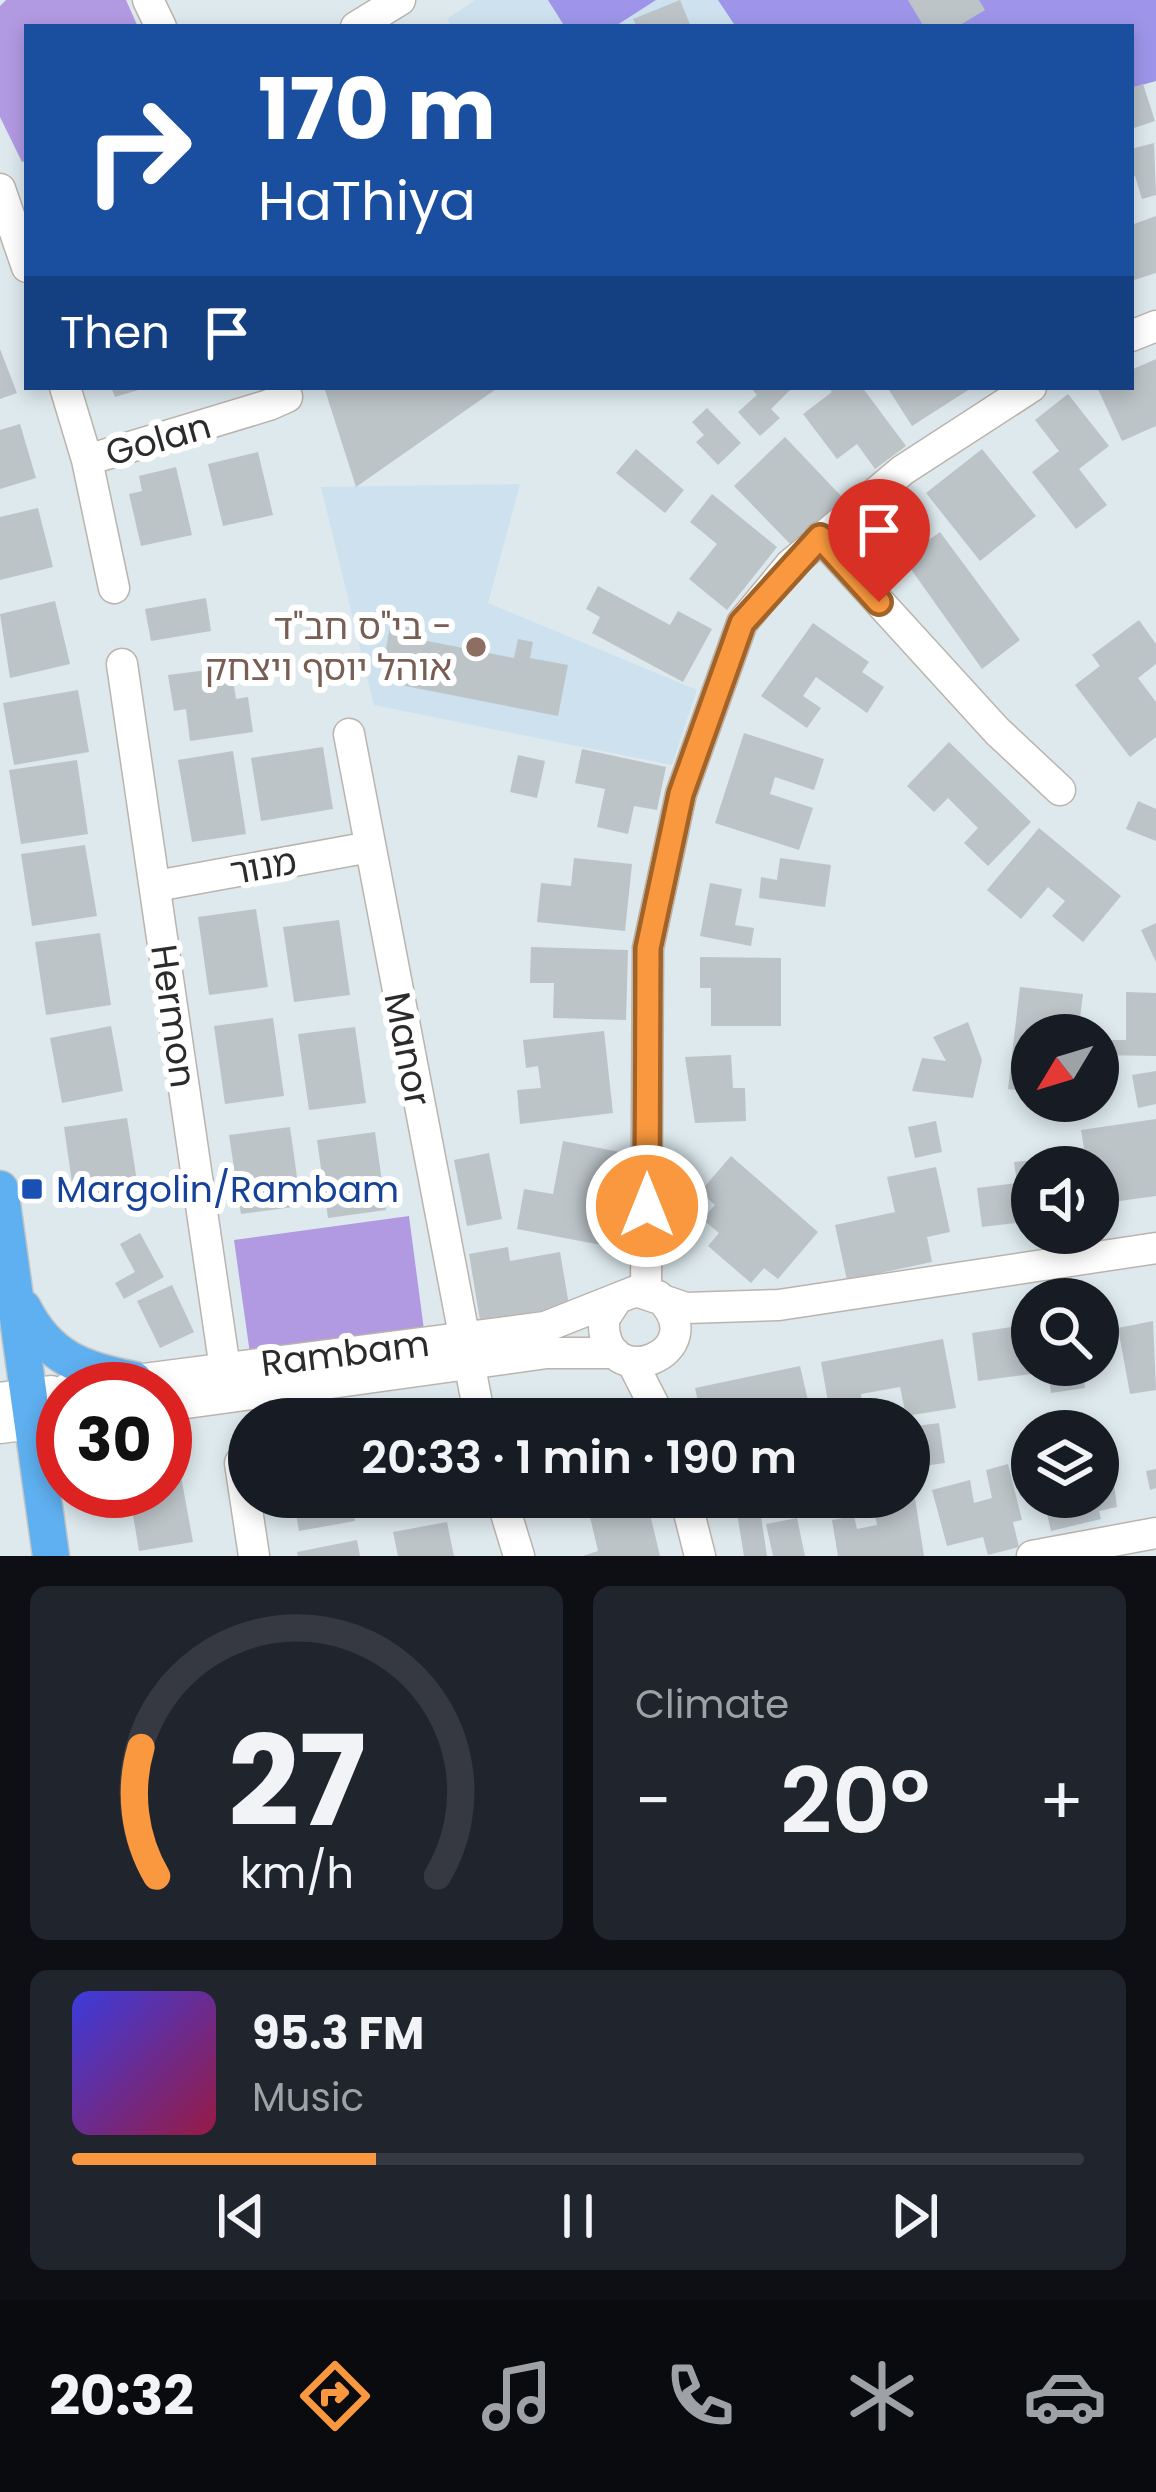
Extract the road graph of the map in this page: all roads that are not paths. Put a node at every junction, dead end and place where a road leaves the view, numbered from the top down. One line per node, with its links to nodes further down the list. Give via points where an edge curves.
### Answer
1 (392, 12): 2 (street)
2 (363, 24)
3 (0, 188): 4 (street)
4 (24, 258)
5 (65, 390): 8 (street)
6 (285, 390): 8 (street, Golan, via 286,397 269,405)
7 (1025, 390): 9 (street, via 903,470)
8 (87, 460): 10 (street)
9 (820, 537): 13 (street); 19 (street, via 742,623 681,794 648,948)
10 (113, 588)
11 (122, 664): 15 (street, Hermon)
12 (349, 734): 14 (street, Manor)
13 (1060, 790)
14 (370, 847): 15 (street, מנור); 21 (street, Manor)
15 (156, 886): 24 (street, Hermon)
16 (0, 1189): 18 (main road)
17 (1156, 1248): 20 (street, Rambam)
18 (14, 1282): 23 (main road, via 30,1324); 28 (main road)
19 (640, 1296): 20 (street, Rambam, via 686,1308); 21 (street, Rambam); 22 (street, via 676,1326); 22 (street, via 609,1308 604,1332)
20 (779, 1305): 22 (street, Rambam)
21 (465, 1351): 22 (street, Rambam); 24 (street, Rambam); 26 (street, Manor); 29 (street, Rambam)
22 (644, 1355): 27 (street)
23 (68, 1362)
24 (225, 1369): 25 (street, Rambam)
25 (192, 1373)
26 (476, 1398)
27 (657, 1398)
28 (36, 1401)
29 (192, 1401)
30 (248, 1518): 34 (street)
31 (507, 1518): 35 (street)
32 (690, 1518): 36 (street)
33 (1156, 1533): 37 (street)
34 (254, 1556)
35 (519, 1556)
36 (700, 1556)
37 (1032, 1556)

